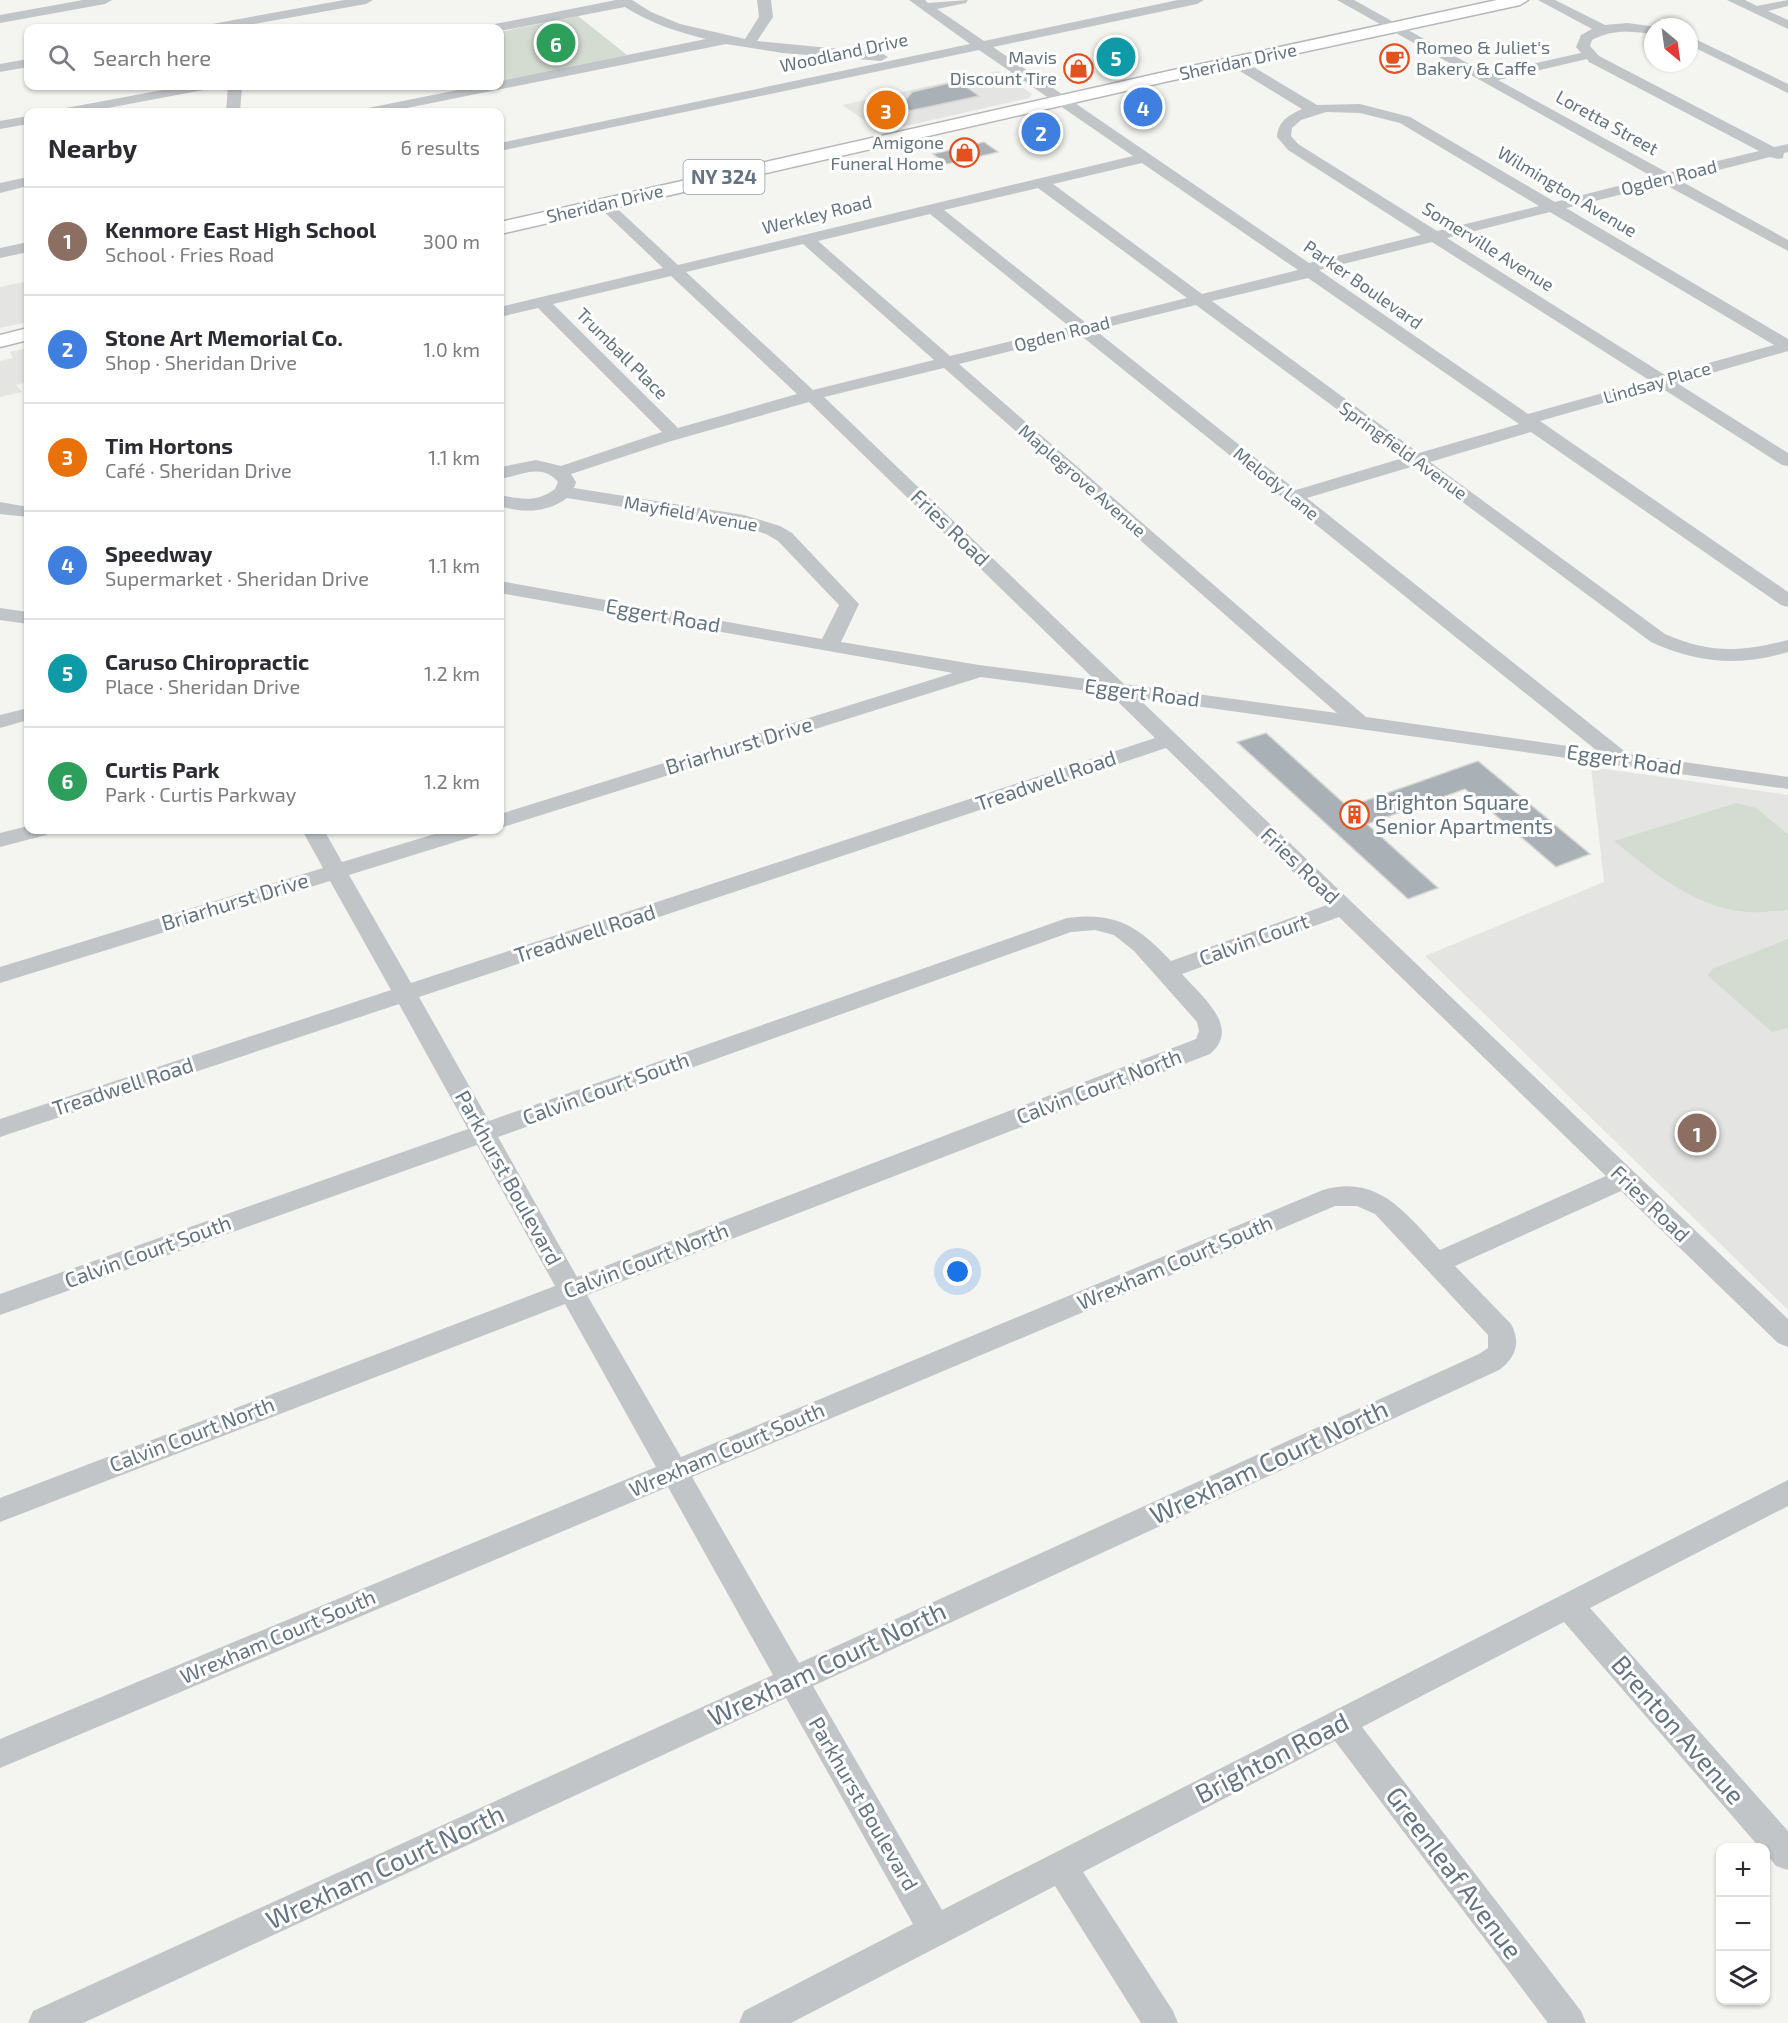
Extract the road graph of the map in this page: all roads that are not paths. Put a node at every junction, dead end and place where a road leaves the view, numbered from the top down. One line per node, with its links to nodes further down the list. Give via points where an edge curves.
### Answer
1 (105, 0): 15 (street)
2 (366, 0): 17 (street)
3 (764, 0): 24 (street, via 766,17)
4 (961, 0): 12 (street)
5 (1197, 0): 26 (street, Woodland Drive)
6 (1344, 0): 20 (street, Loretta Street)
7 (1520, 0): 20 (main road, Sheridan Drive / NY 324)
8 (1545, 0): 22 (street)
9 (1734, 0): 14 (street)
10 (625, 1): 19 (street); 23 (street, via 661,21)
11 (1788, 2): 14 (street)
12 (921, 3): 26 (street, Parker Boulevard)
13 (252, 5): 16 (street)
14 (1755, 10): 18 (street)
15 (0, 19)
16 (253, 24)
17 (258, 24)
18 (1788, 25)
19 (504, 26)
20 (1394, 28): 29 (main road, Sheridan Drive / NY 324); 32 (street, Loretta Street)
21 (1644, 29): 22 (street)
22 (1604, 30): 27 (street, via 1586,38 1583,47)
23 (728, 39): 24 (street); 33 (street)
24 (749, 43): 28 (street)
25 (1698, 44): 34 (street)
26 (979, 45): 28 (street, Woodland Drive); 38 (street, Parker Boulevard)
27 (1588, 54): 32 (street); 47 (street)
28 (909, 59): 45 (street, Woodland Drive)
29 (1235, 62): 38 (main road, Sheridan Drive / NY 324); 42 (street)
30 (24, 64): 31 (street)
31 (0, 68)
32 (1486, 78): 50 (street, Loretta Street)
33 (504, 84)
34 (1788, 89)
35 (183, 90): 39 (street)
36 (235, 90): 40 (street)
37 (476, 90): 41 (street)
38 (1060, 101): 48 (street, Parker Boulevard); 54 (main road, Sheridan Drive / NY 324)
39 (87, 108)
40 (233, 108)
41 (388, 108)
42 (1314, 110): 55 (street, Wilmington Avenue, via 1360,109 1406,120); 58 (street, Somerville Avenue, via 1289,122 1284,132 1287,142)
43 (24, 121): 44 (street)
44 (0, 125)
45 (504, 146)
46 (1788, 148): 47 (street, Ogden Road)
47 (1772, 152): 49 (street); 50 (street, Ogden Road)
48 (1144, 158): 51 (street, Werkley Road); 64 (street, Parker Boulevard)
49 (1788, 160)
50 (1666, 178): 55 (street, Ogden Road); 60 (street, Loretta Street)
51 (1040, 182): 56 (street, Werkley Road); 65 (street, Springfield Avenue)
52 (24, 183): 53 (street)
53 (0, 188)
54 (604, 204): 57 (main road, Sheridan Drive / NY 324); 63 (street, Fries Road)
55 (1553, 207): 58 (street, Ogden Road); 71 (street, Wilmington Avenue)
56 (932, 208): 59 (street, Werkley Road); 68 (street, Melody Lane)
57 (504, 227)
58 (1434, 236): 64 (street, Ogden Road); 73 (street, Somerville Avenue)
59 (805, 238): 63 (street, Werkley Road); 72 (street, Maplegrove Avenue)
60 (1788, 246)
61 (24, 248): 62 (street)
62 (0, 253)
63 (676, 270): 66 (street, Werkley Road); 74 (street, Fries Road)
64 (1308, 271): 65 (street, Ogden Road); 75 (street, Parker Boulevard)
65 (1199, 300): 68 (street, Ogden Road); 77 (street, Springfield Avenue)
66 (542, 302): 67 (street, Werkley Road); 76 (street, Trumball Place)
67 (504, 311)
68 (1082, 329): 72 (street, Ogden Road); 82 (street, Melody Lane)
69 (24, 335): 70 (main road)
70 (0, 341)
71 (1788, 346): 73 (street, Lindsay Place)
72 (946, 362): 74 (street, Ogden Road); 96 (street, Maplegrove Avenue)
73 (1663, 382): 75 (street, Lindsay Place); 78 (street, Somerville Avenue)
74 (811, 396): 76 (street, Ogden Road); 93 (street, Fries Road)
75 (1530, 423): 77 (street, Lindsay Place); 87 (street, Parker Boulevard)
76 (674, 434): 80 (street, Ogden Road)
77 (1416, 460): 82 (street, Lindsay Place); 91 (street, Springfield Avenue, via 1665,642 1696,653 1729,657 1752,656)
78 (1788, 461)
79 (506, 471): 80 (street, via 534,466)
80 (560, 472): 81 (street, via 567,482)
81 (563, 492): 83 (street, via 538,504); 90 (street, Mayfield Avenue, via 744,521 785,537 849,604)
82 (1292, 497): 98 (street, Melody Lane)
83 (506, 502)
84 (0, 508): 85 (street)
85 (24, 511)
86 (504, 587): 90 (street, Eggert Road)
87 (1788, 602)
88 (0, 614): 89 (street)
89 (24, 617)
90 (829, 646): 92 (street, Eggert Road)
91 (1788, 646)
92 (979, 671): 93 (street, Eggert Road); 100 (street, Briarhurst Drive)
93 (1117, 689): 96 (street, Eggert Road); 97 (street, Fries Road)
94 (24, 715): 95 (street)
95 (0, 722)
96 (1359, 722): 98 (street, Eggert Road)
97 (1169, 740): 106 (street, Fries Road); 109 (street, Treadwell Road)
98 (1621, 759): 99 (street, Eggert Road)
99 (1788, 783)
100 (504, 819)
101 (24, 834): 104 (street)
102 (315, 834): 105 (street, Parkhurst Boulevard)
103 (457, 834): 105 (street, Briarhurst Drive)
104 (0, 840)
105 (335, 871): 108 (street, Briarhurst Drive); 109 (street, Parkhurst Boulevard)
106 (1343, 907): 107 (street, Calvin Court); 112 (street, Fries Road)
107 (1166, 972): 111 (street, Calvin Court South, via 1132,936 1120,929 1093,922 1067,924); 114 (street, Calvin Court North, via 1212,1027 1211,1036 1201,1048)
108 (0, 975)
109 (405, 994): 110 (street, Treadwell Road); 111 (street, Parkhurst Boulevard)
110 (0, 1128)
111 (482, 1133): 114 (street, Parkhurst Boulevard); 115 (street, Calvin Court South)
112 (1624, 1179): 113 (street); 116 (street, Fries Road)
113 (1436, 1263): 117 (street, Wrexham Court South, via 1384,1207 1360,1196 1332,1197); 121 (street, Wrexham Court North, via 1501,1331 1505,1343 1501,1354 1489,1362)
114 (570, 1290): 117 (street, Parkhurst Boulevard); 119 (street, Calvin Court North)
115 (0, 1305)
116 (1788, 1336)
117 (674, 1473): 121 (street, Parkhurst Boulevard); 123 (street, Wrexham Court South)
118 (1788, 1492): 120 (street, Brighton Road)
119 (0, 1510)
120 (1569, 1606): 122 (street, Brighton Road); 124 (street, Brenton Avenue)
121 (792, 1680): 126 (street, Parkhurst Boulevard); 127 (street, Wrexham Court North)
122 (1340, 1723): 125 (street, Brighton Road); 130 (street, Greenleaf Avenue)
123 (0, 1754)
124 (1788, 1855)
125 (1061, 1866): 126 (street, Brighton Road); 129 (street)
126 (936, 1932): 128 (street, Brighton Road)
127 (45, 2023)
128 (756, 2023)
129 (1161, 2023)
130 (1569, 2023)

